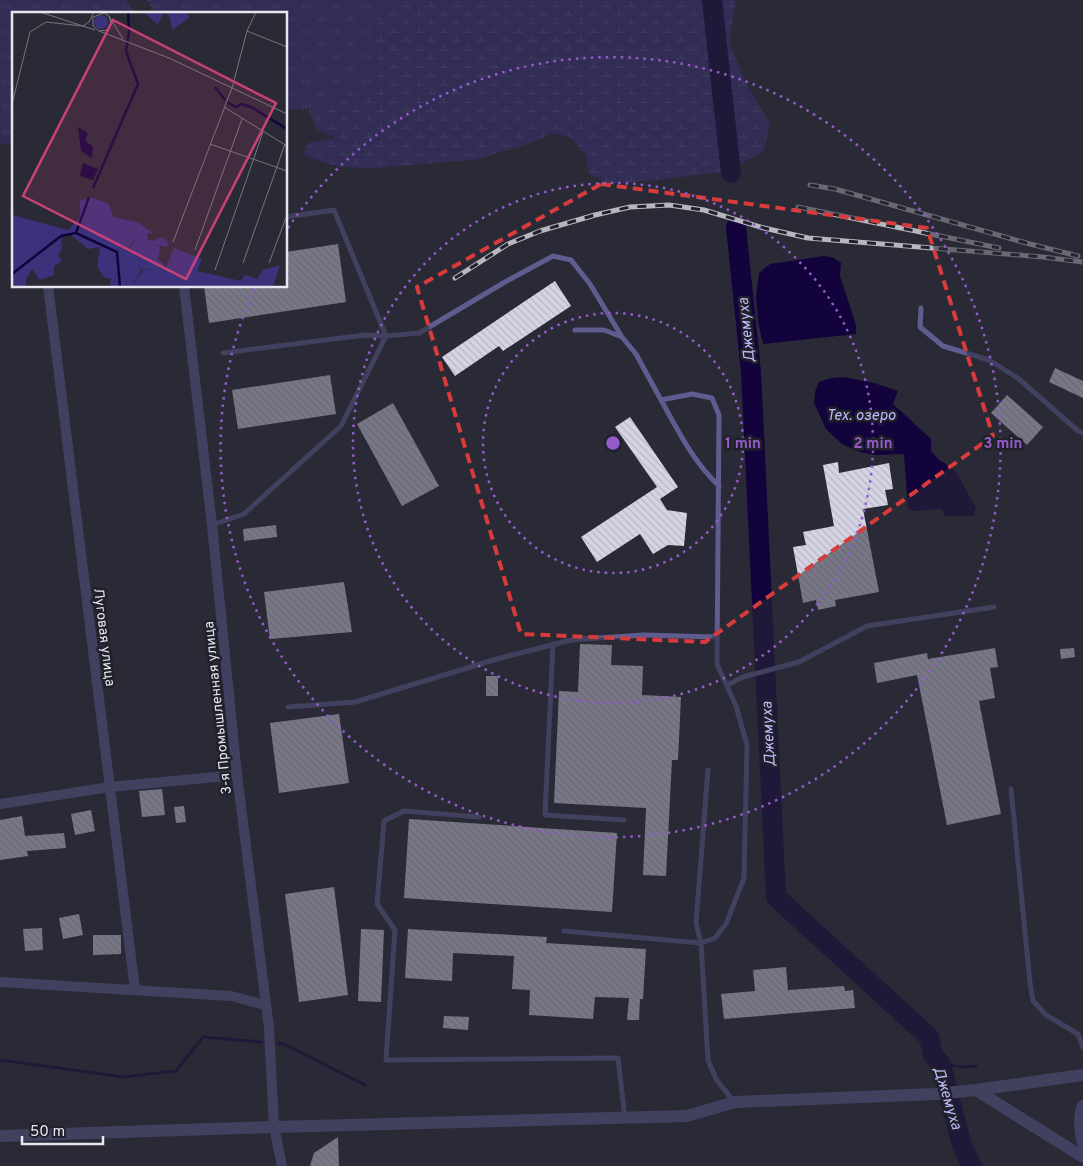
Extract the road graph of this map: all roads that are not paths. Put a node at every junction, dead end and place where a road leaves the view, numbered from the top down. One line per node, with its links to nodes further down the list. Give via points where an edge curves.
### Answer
1 (288, 217): 6 (lane, via 334,210)
2 (48, 288): 20 (street, Луговая улица)
3 (184, 288): 12 (street, 3-я Промышленная улица)
4 (921, 308): 10 (lane, via 920,327 943,346 989,360 1020,378 1078,432)
5 (575, 330): 7 (lane, via 604,330)
6 (386, 336): 7 (lane, via 418,333 553,256 571,260 590,284); 8 (lane, via 365,335); 12 (lane, via 341,426 244,514)
7 (622, 337): 9 (lane, via 636,354)
8 (223, 353)
9 (661, 400): 11 (lane, via 691,454); 11 (lane, via 692,394 712,398 719,415)
10 (1083, 433)
11 (719, 486): 14 (lane)
12 (212, 525): 19 (street, 3-я Промышленная улица)
13 (994, 607): 16 (lane, via 867,626 800,662 743,677)
14 (717, 636): 15 (lane, via 643,635); 16 (lane, via 717,664)
15 (553, 644): 17 (lane, via 355,702); 24 (lane, via 545,815)
16 (727, 685): 26 (lane, via 747,745 744,878 726,924 716,938)
17 (288, 707)
18 (708, 770): 26 (lane, via 696,923)
19 (237, 775): 20 (street); 29 (street, 3-я Промышленная улица)
20 (110, 787): 22 (street); 28 (street, Луговая улица)
21 (1011, 789): 30 (lane, via 1032,1001 1046,1015 1078,1034)
22 (0, 804)
23 (479, 817): 35 (lane, via 404,810 384,821 377,904 395,930 386,1060 618,1058)
24 (624, 820)
25 (564, 931): 26 (lane)
26 (701, 943): 33 (lane, via 708,1060 716,1078)
27 (0, 982): 28 (street)
28 (135, 990): 29 (street, via 231,996)
29 (265, 1005): 36 (street, 3-я Промышленная улица)
30 (1083, 1047)
31 (1083, 1075): 32 (street)
32 (973, 1091): 33 (street); 39 (street)
33 (734, 1102): 35 (street, via 687,1116)
34 (1083, 1106): 38 (street, via 1080,1122)
35 (625, 1118): 36 (street)
36 (274, 1127): 37 (street); 40 (street, 3-я Промышленная улица)
37 (0, 1136)
38 (1083, 1143)
39 (1083, 1157)
40 (282, 1166)

